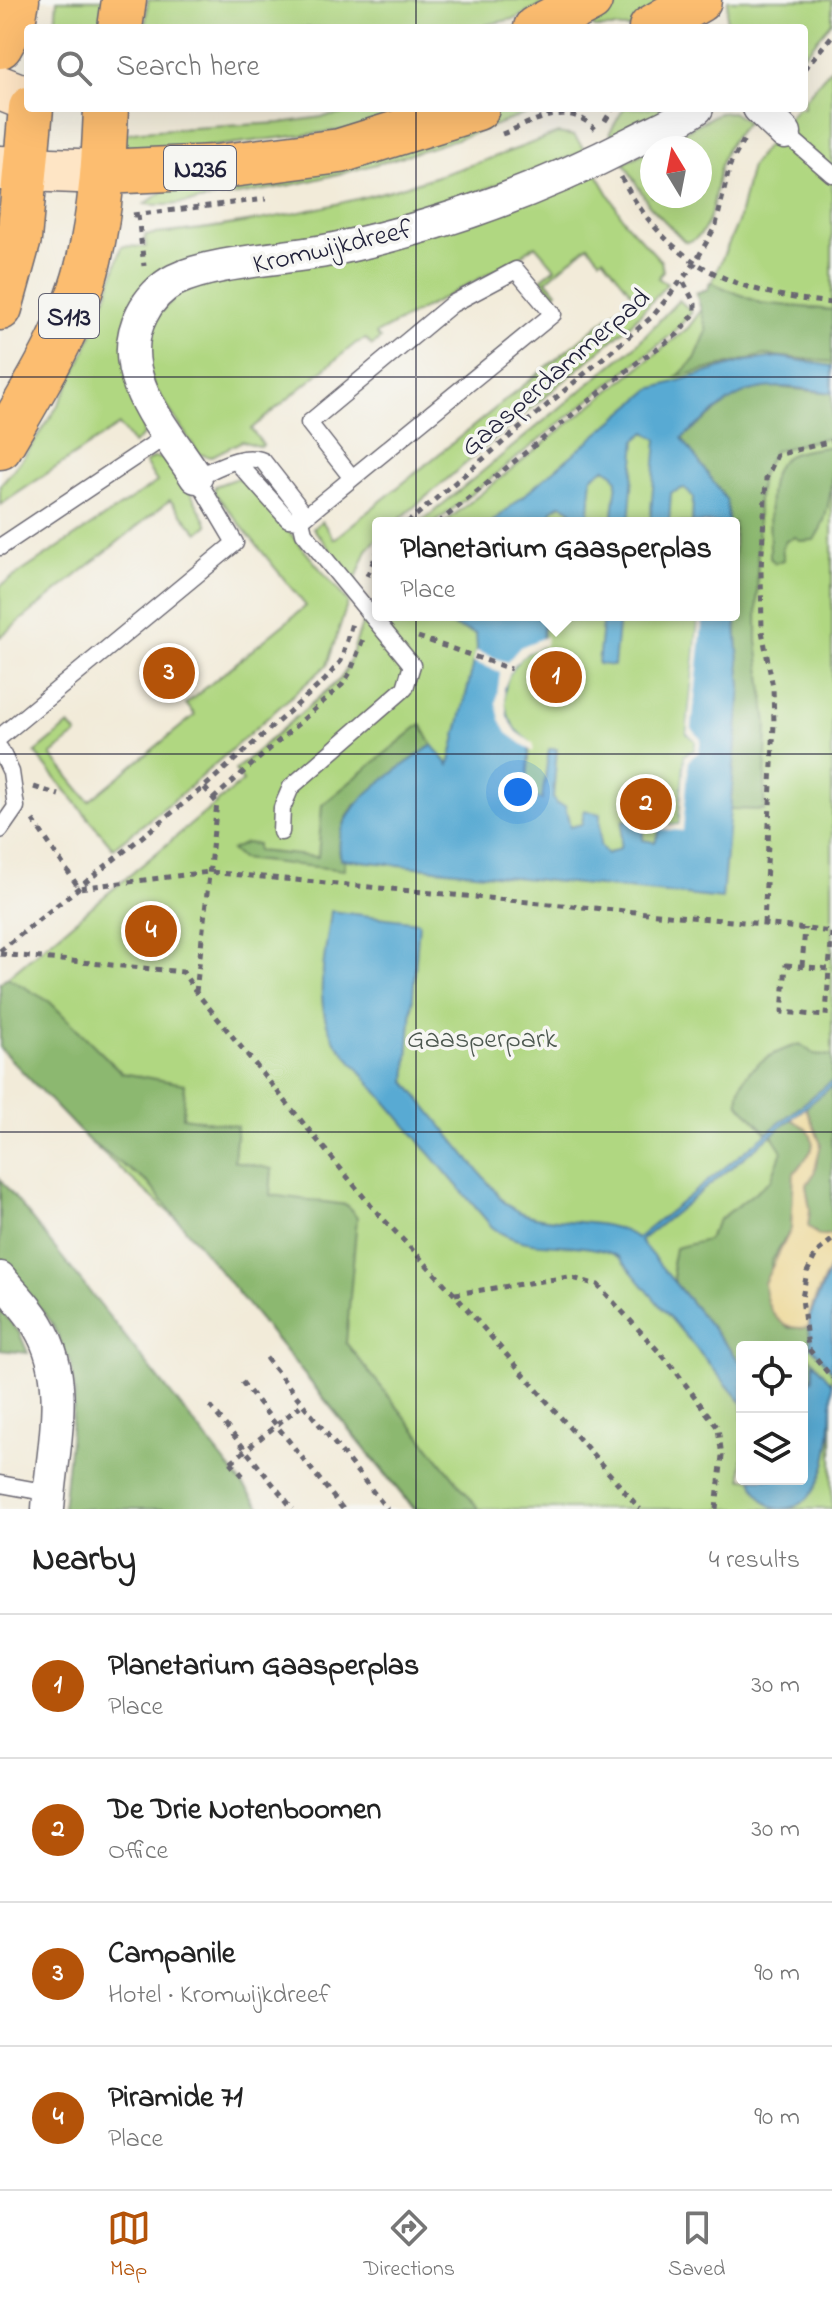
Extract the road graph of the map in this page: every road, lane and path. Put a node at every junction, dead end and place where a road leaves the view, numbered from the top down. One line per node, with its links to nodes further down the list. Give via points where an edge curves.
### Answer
1 (17, 0): 9 (main road, via 13,23)
2 (38, 0): 5 (main road)
3 (590, 0): 6 (main road)
4 (696, 8): 7 (main road)
5 (36, 24)
6 (544, 24)
7 (660, 24)
8 (832, 36): 10 (path)
9 (0, 46)
10 (808, 64)
11 (0, 88): 12 (main road)
12 (24, 97)
13 (30, 112): 19 (main road)
14 (106, 112): 20 (main road, S113)
15 (690, 112): 18 (street, Kromwijkdreef)
16 (770, 119): 21 (lane); 24 (path, Gaasperdammerpad, via 733,157 719,216)
17 (487, 122): 18 (path, via 567,113 586,119); 20 (main road, N236, via 340,151 174,171)
18 (609, 155): 24 (path, via 645,215); 26 (street, Kromwijkdreef, via 513,195 408,229 333,249 186,276)
19 (13, 168): 20 (main road); 28 (main road, S113, via 19,239)
20 (103, 172): 23 (main road, S113)
21 (832, 174)
22 (276, 198): 23 (path)
23 (117, 216): 26 (path); 31 (main road, S113, via 89,261 50,360)
24 (695, 263): 25 (path, Gaasperdammerpad); 27 (path, via 744,289)
25 (682, 279): 34 (path, Gaasperdammerpad, via 638,331); 35 (path, via 695,313 678,334)
26 (148, 303): 29 (street, via 134,335 133,368)
27 (832, 303)
28 (0, 308)
29 (169, 434): 32 (street); 37 (lane)
30 (832, 441): 55 (path, via 777,455 766,479 762,631 774,724)
31 (0, 447)
32 (196, 477): 36 (lane, via 250,457 263,461); 45 (lane, via 235,543)
33 (352, 478): 33 (lane, via 553,314 516,270 452,304 309,423); 36 (lane)
34 (414, 517)
35 (445, 517)
36 (304, 518): 39 (lane, via 304,533)
37 (0, 547)
38 (372, 567): 39 (path)
39 (359, 601): 40 (lane); 48 (path, via 333,672)
40 (372, 615)
41 (375, 621): 49 (path, via 348,678)
42 (378, 621): 52 (lane, via 412,665 411,678 291,787 282,808)
43 (381, 621): 44 (path)
44 (511, 669)
45 (0, 737)
46 (0, 749): 47 (lane)
47 (4, 782): 51 (lane, via 16,807)
48 (204, 787): 49 (path); 54 (path)
49 (213, 799): 53 (path, via 217,803)
50 (39, 825): 54 (path)
51 (0, 830)
52 (281, 832)
53 (209, 872): 54 (path); 55 (path); 60 (path)
54 (79, 888): 57 (path)
55 (764, 924): 56 (path)
56 (805, 928): 58 (path); 59 (path, via 832,932)
57 (0, 952): 60 (path, via 183,972)
58 (802, 966): 59 (path); 59 (path, via 786,965 782,1012 826,1016)
59 (829, 969)
60 (196, 992): 63 (path, via 372,1207)
61 (832, 1240): 65 (path, via 817,1252 802,1298 808,1348)
62 (0, 1278): 75 (street, via 39,1326 55,1363 59,1394)
63 (454, 1294): 79 (path); 80 (path, via 569,1277 605,1289 718,1428 722,1456)
64 (266, 1358): 68 (path)
65 (832, 1378)
66 (242, 1382): 70 (path)
67 (210, 1406): 72 (path)
68 (316, 1421): 69 (path, bridge, via 300,1406); 78 (path)
69 (273, 1428): 70 (path); 71 (path, bridge)
70 (289, 1441): 77 (path)
71 (243, 1452): 72 (path); 73 (path, bridge, via 231,1462)
72 (257, 1465): 76 (path)
73 (243, 1476)
74 (0, 1484): 75 (lane)
75 (48, 1501)
76 (293, 1509)
77 (343, 1509)
78 (387, 1509)
79 (640, 1509)
80 (716, 1509)

